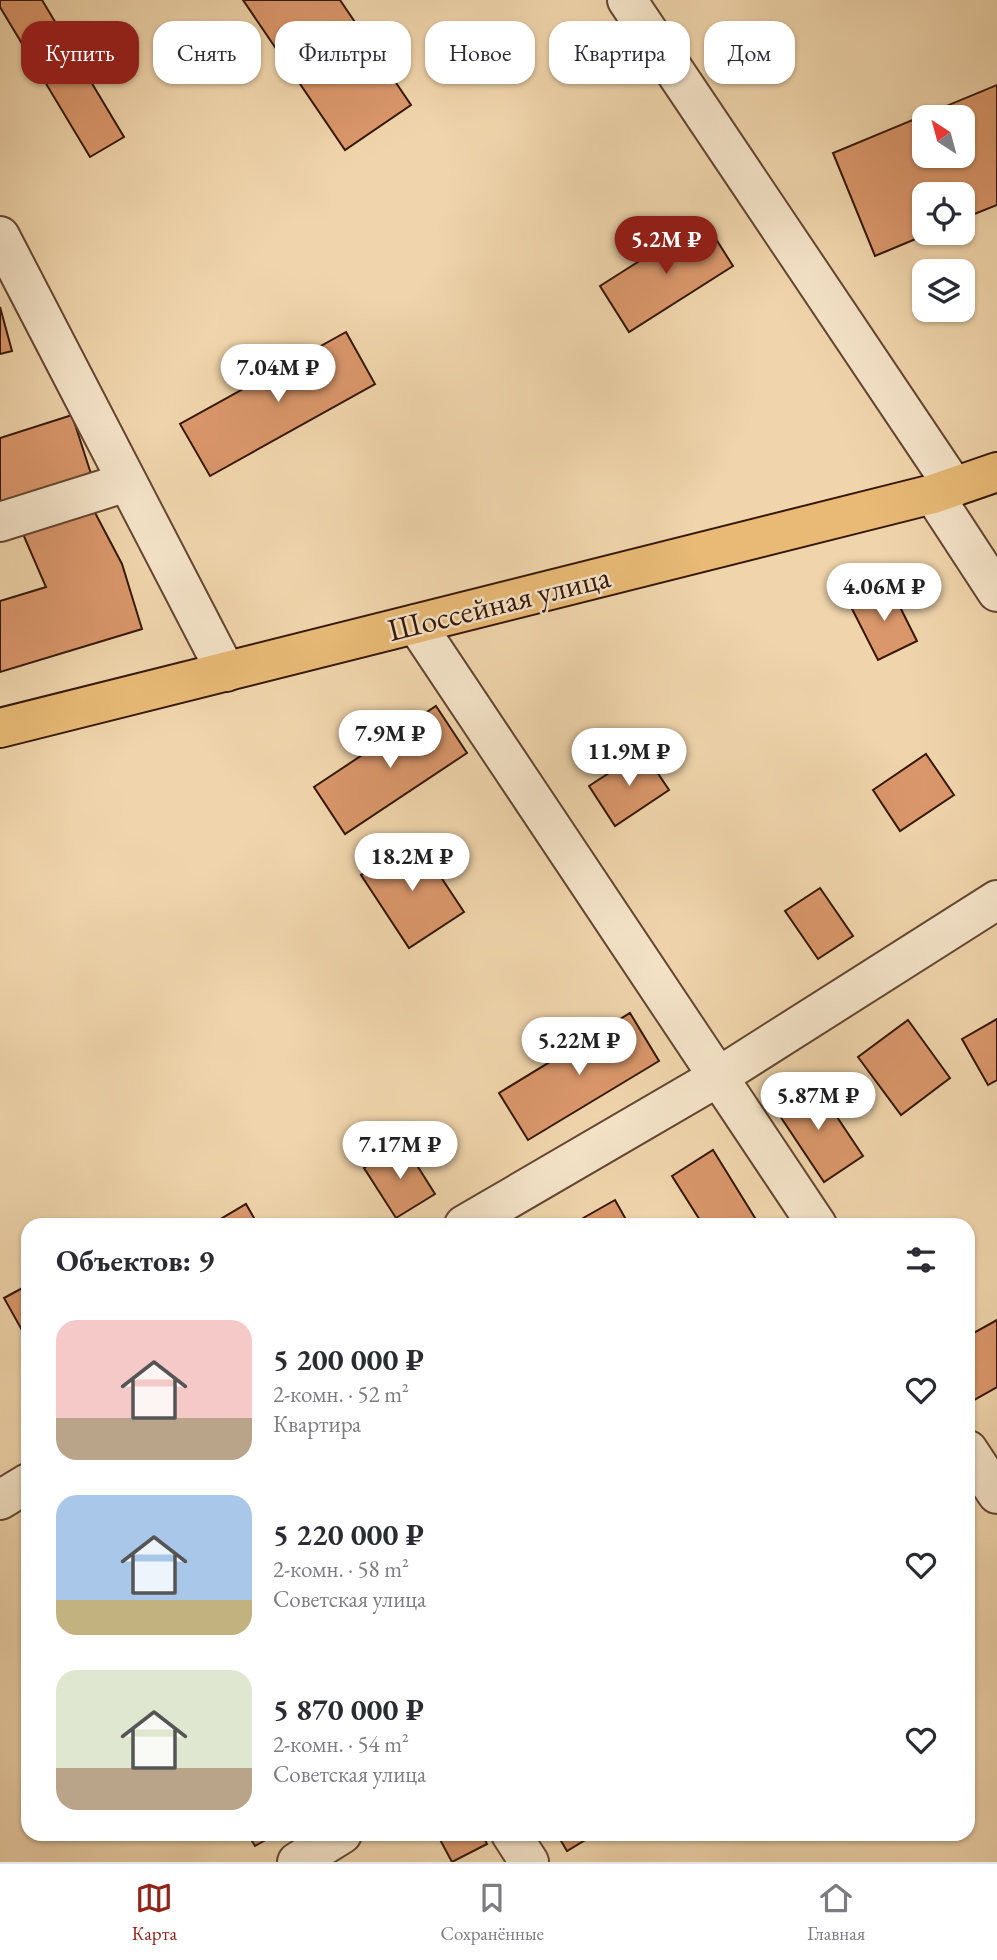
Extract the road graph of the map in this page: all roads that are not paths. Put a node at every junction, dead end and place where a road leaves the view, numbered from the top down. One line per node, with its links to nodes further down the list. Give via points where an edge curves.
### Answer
1 (627, 0): 5 (street)
2 (0, 236): 4 (street)
3 (997, 472): 5 (main road, Шоссейная улица)
4 (127, 482): 6 (street); 9 (street)
5 (943, 491): 7 (street); 8 (main road, Шоссейная улица)
6 (0, 523)
7 (997, 592)
8 (416, 624): 9 (main road, Шоссейная улица); 12 (street)
9 (226, 672): 10 (main road, Шоссейная улица)
10 (0, 728)
11 (997, 900): 12 (street)
12 (718, 1077): 13 (street); 14 (street)
13 (476, 1218)
14 (812, 1218)
15 (975, 1461): 17 (street)
16 (21, 1487): 18 (street)
17 (997, 1494)
18 (0, 1500)
19 (331, 1841): 21 (street)
20 (516, 1841): 22 (street)
21 (297, 1862)
22 (529, 1862)

